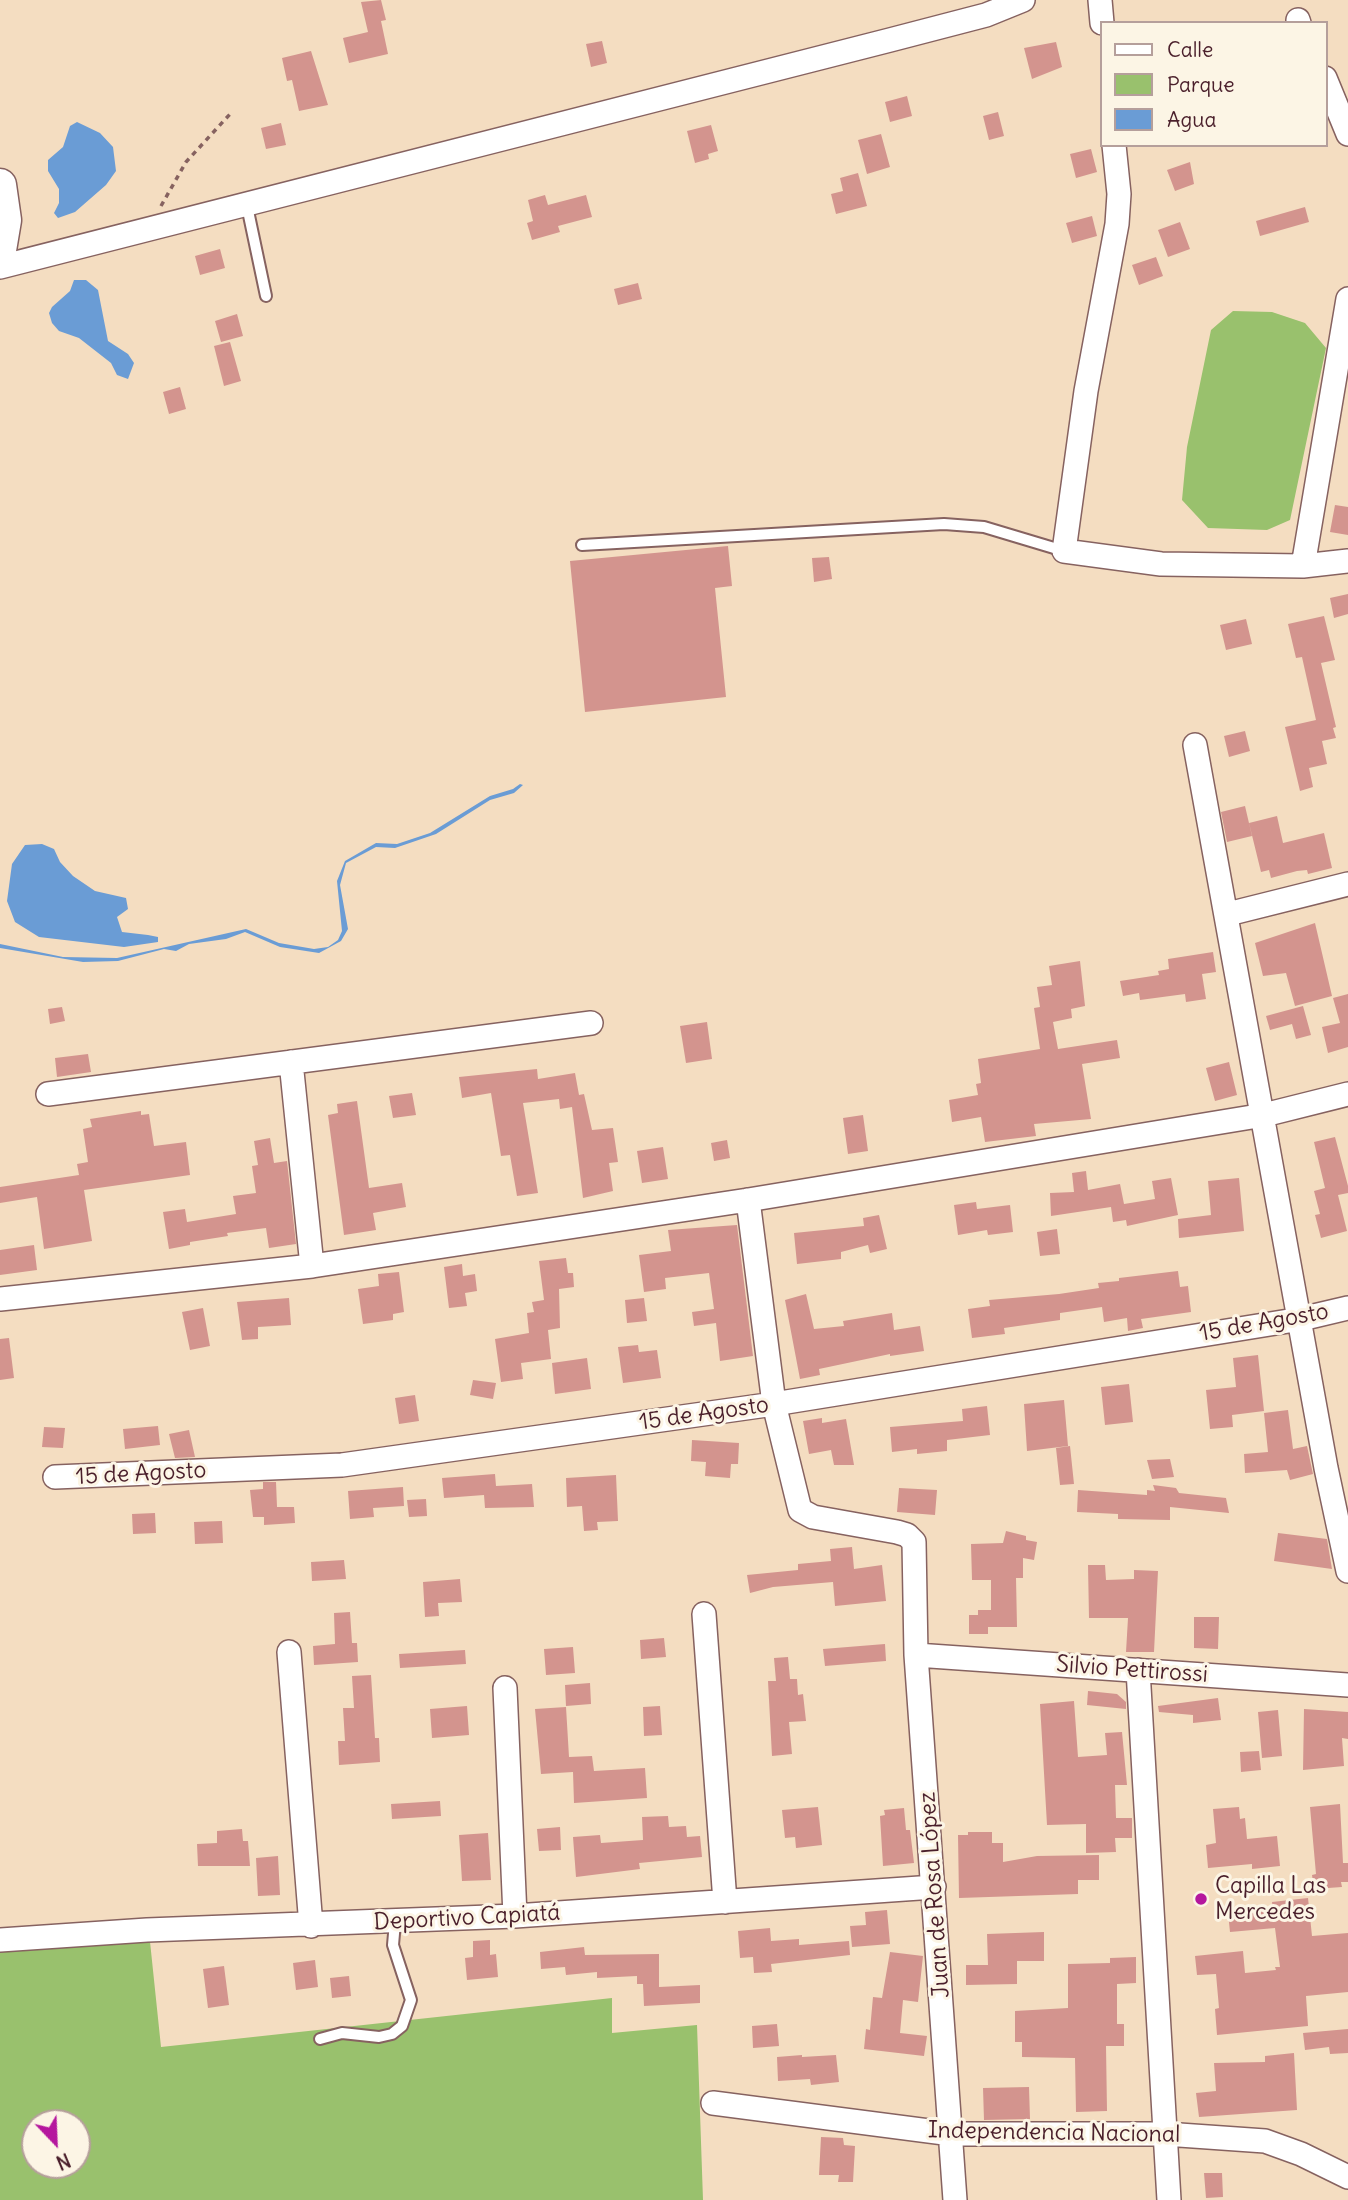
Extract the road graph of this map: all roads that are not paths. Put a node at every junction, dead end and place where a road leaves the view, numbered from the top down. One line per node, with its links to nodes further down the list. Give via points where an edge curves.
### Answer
1 (1023, 0): 8 (street, via 986,15)
2 (1100, 0): 3 (street)
3 (1102, 21)
4 (1327, 83): 5 (street)
5 (1348, 134)
6 (1114, 147): 14 (street, via 1119,194 1116,224)
7 (0, 185): 9 (street, via 5,220)
8 (247, 206): 10 (street); 11 (lane)
9 (0, 250)
10 (0, 267)
11 (266, 296)
12 (1348, 299): 16 (street)
13 (582, 545): 14 (lane, via 944,524 984,527)
14 (1064, 551): 16 (street, via 1161,564)
15 (1348, 561): 16 (street)
16 (1303, 566)
17 (1195, 745): 19 (street)
18 (1348, 884): 19 (street)
19 (1228, 914): 24 (street)
20 (591, 1023): 21 (street)
21 (291, 1062): 22 (street); 26 (street)
22 (48, 1094)
23 (1348, 1094): 24 (street)
24 (1264, 1115): 25 (street); 29 (street)
25 (748, 1200): 26 (street); 30 (street)
26 (312, 1266): 27 (street)
27 (0, 1299)
28 (1348, 1308): 29 (street, 15 de Agosto)
29 (1301, 1319): 30 (street, 15 de Agosto); 31 (street)
30 (775, 1404): 32 (street, 15 de Agosto, via 342,1465); 36 (street, Juan de Rosa López, via 800,1510 813,1517 897,1532 914,1542)
31 (1337, 1467): 33 (street)
32 (55, 1477)
33 (1348, 1571)
34 (704, 1614): 41 (street)
35 (289, 1652): 44 (street)
36 (916, 1655): 37 (street, Silvio Pettirossi); 40 (street, Juan de Rosa López)
37 (1138, 1670): 38 (street, Silvio Pettirossi); 49 (street)
38 (1348, 1685)
39 (505, 1688): 42 (street)
40 (934, 1886): 41 (street, Deportivo Capiatá); 48 (street, Juan de Rosa López)
41 (725, 1902): 42 (street, Deportivo Capiatá)
42 (515, 1916): 43 (street, Deportivo Capiatá)
43 (396, 1922): 44 (street, Deportivo Capiatá); 46 (lane, via 393,1945 411,2000 402,2026 379,2037 342,2034)
44 (311, 1926): 45 (street, Deportivo Capiatá)
45 (0, 1940)
46 (320, 2039)
47 (713, 2102): 48 (street, Independencia Nacional)
48 (952, 2134): 49 (street, Independencia Nacional); 51 (street, Juan de Rosa López)
49 (1165, 2134): 50 (street, Independencia Nacional, via 1265,2141); 52 (street)
50 (1348, 2178)
51 (955, 2200)
52 (1169, 2200)

